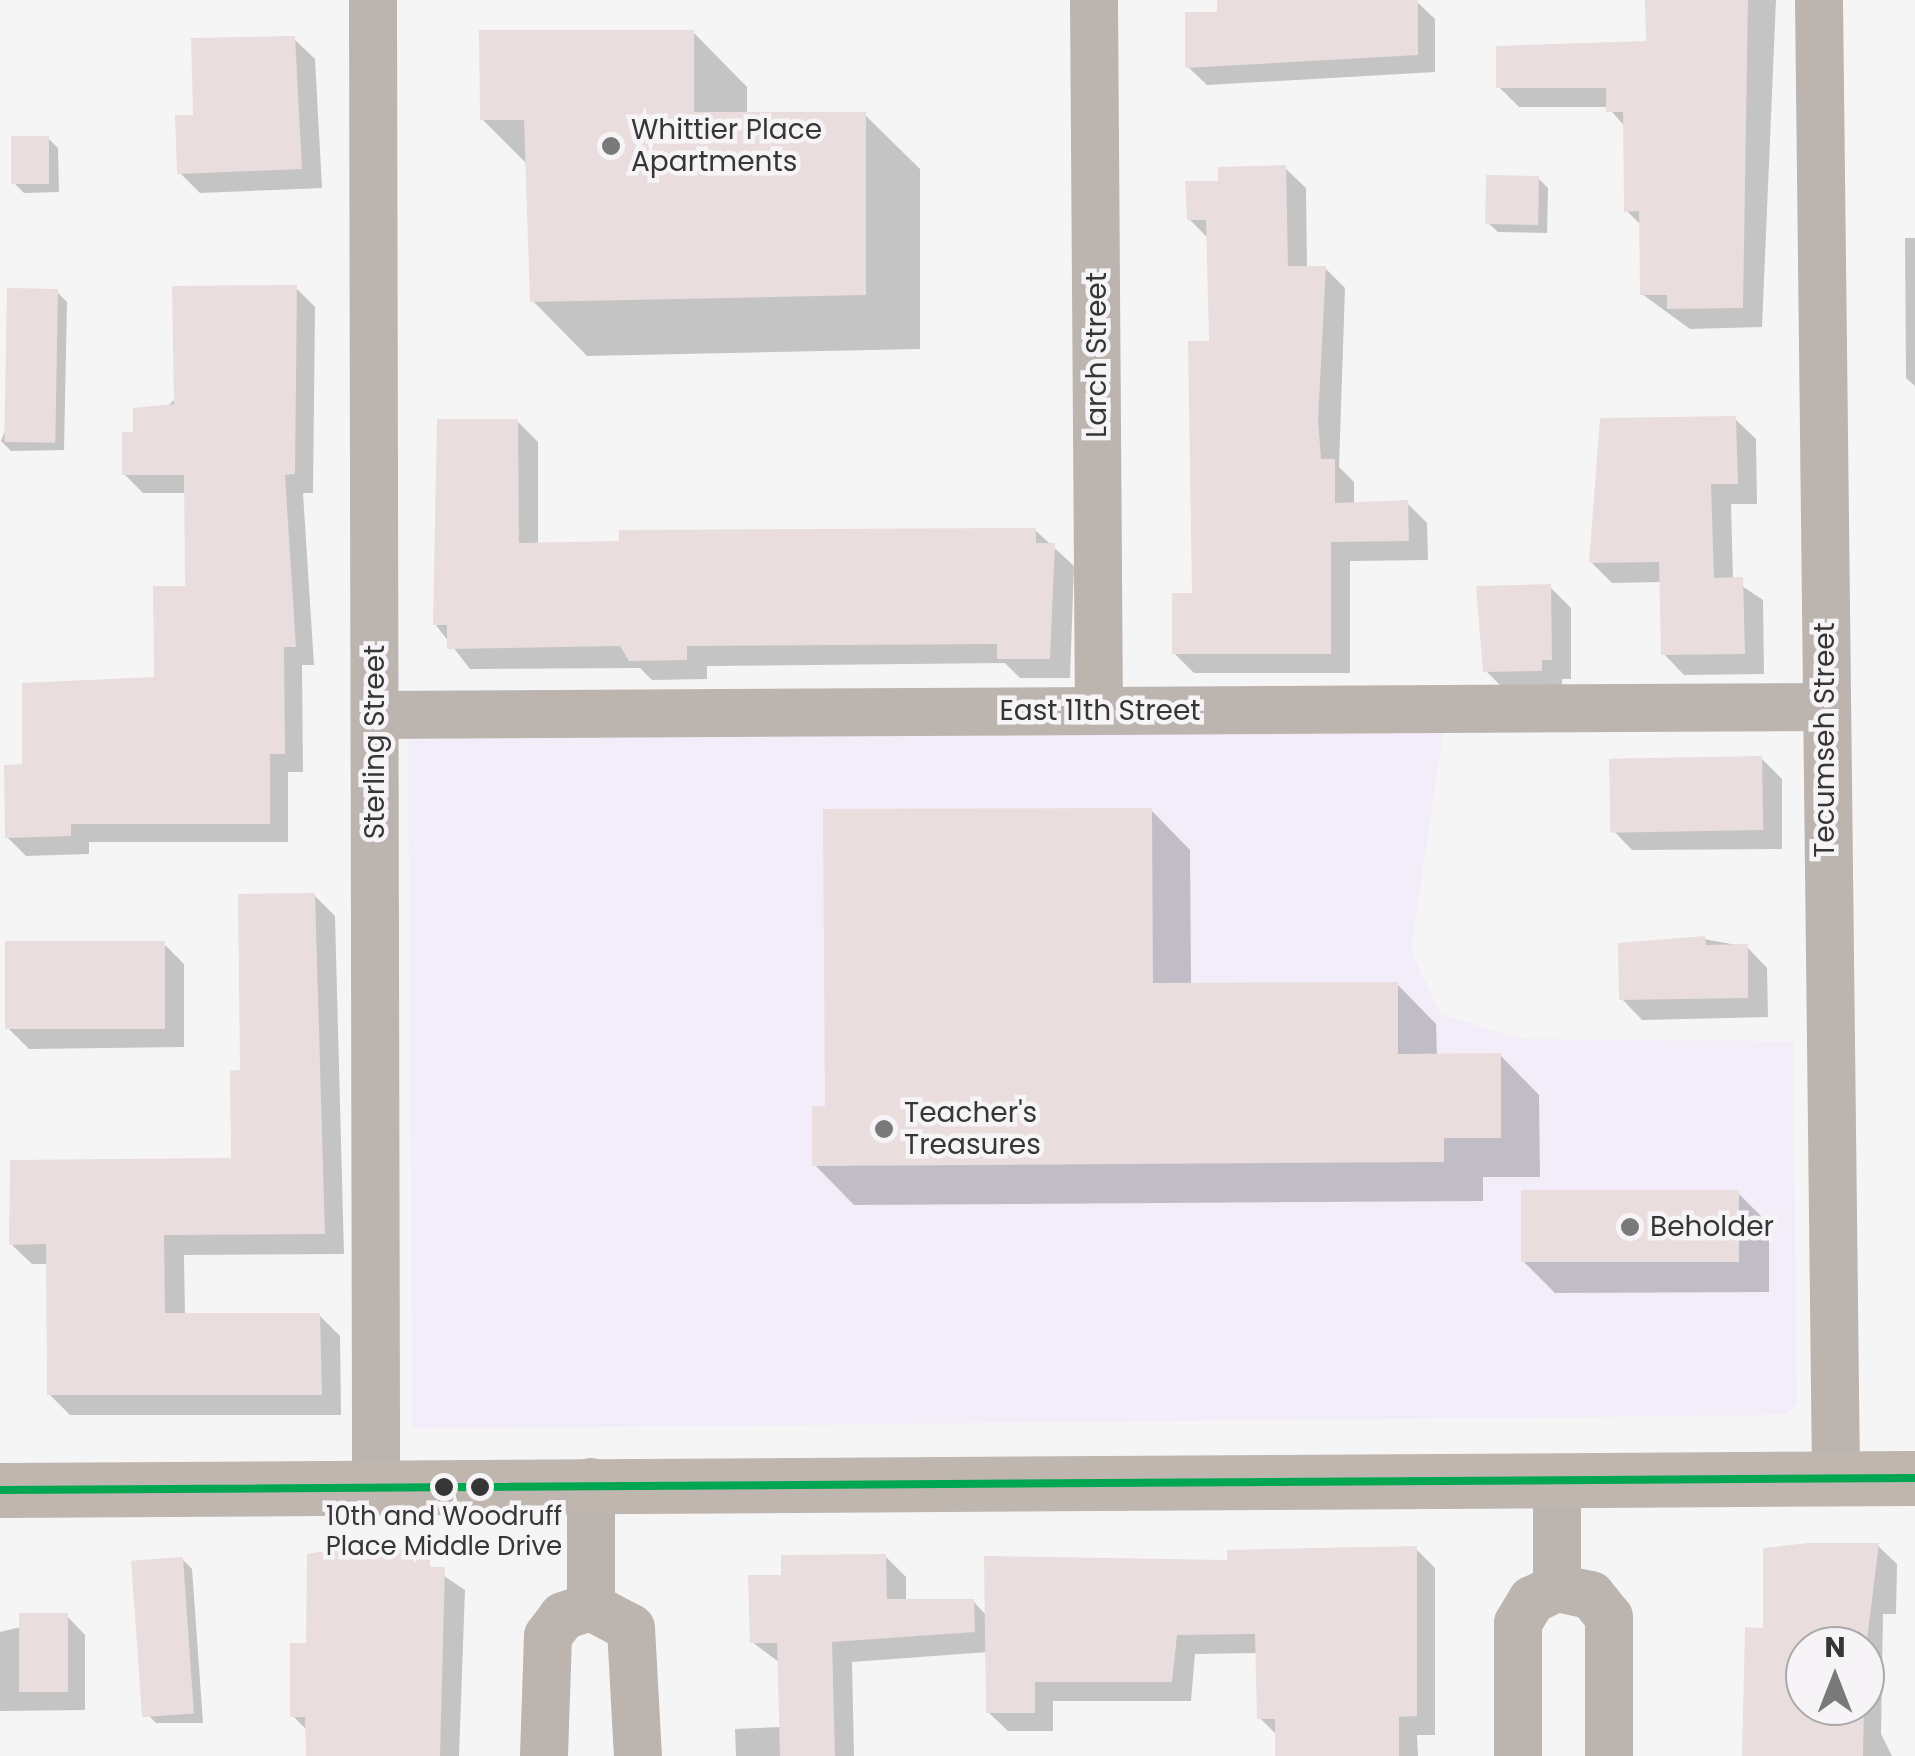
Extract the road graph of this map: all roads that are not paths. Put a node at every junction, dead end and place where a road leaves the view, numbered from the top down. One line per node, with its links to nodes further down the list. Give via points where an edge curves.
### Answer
1 (374, 0): 6 (street, Sterling Street)
2 (1094, 0): 5 (street, Larch Street)
3 (1819, 0): 4 (street, Tecumseh Street)
4 (1824, 708): 5 (street, East 11th Street); 8 (street, Tecumseh Street)
5 (1099, 711): 6 (street, East 11th Street)
6 (375, 715): 11 (street, Sterling Street)
7 (1915, 1478): 8 (main road)
8 (1836, 1479): 9 (main road)
9 (1557, 1481): 10 (main road); 13 (street)
10 (591, 1482): 11 (main road); 14 (street)
11 (376, 1485): 12 (main road)
12 (0, 1490)
13 (1557, 1588): 17 (street, via 1532,1600 1518,1623); 18 (street, via 1591,1595 1608,1618)
14 (591, 1607): 15 (street, via 563,1616 548,1636); 16 (street, via 630,1628)
15 (544, 1756)
16 (638, 1756)
17 (1518, 1756)
18 (1608, 1756)

